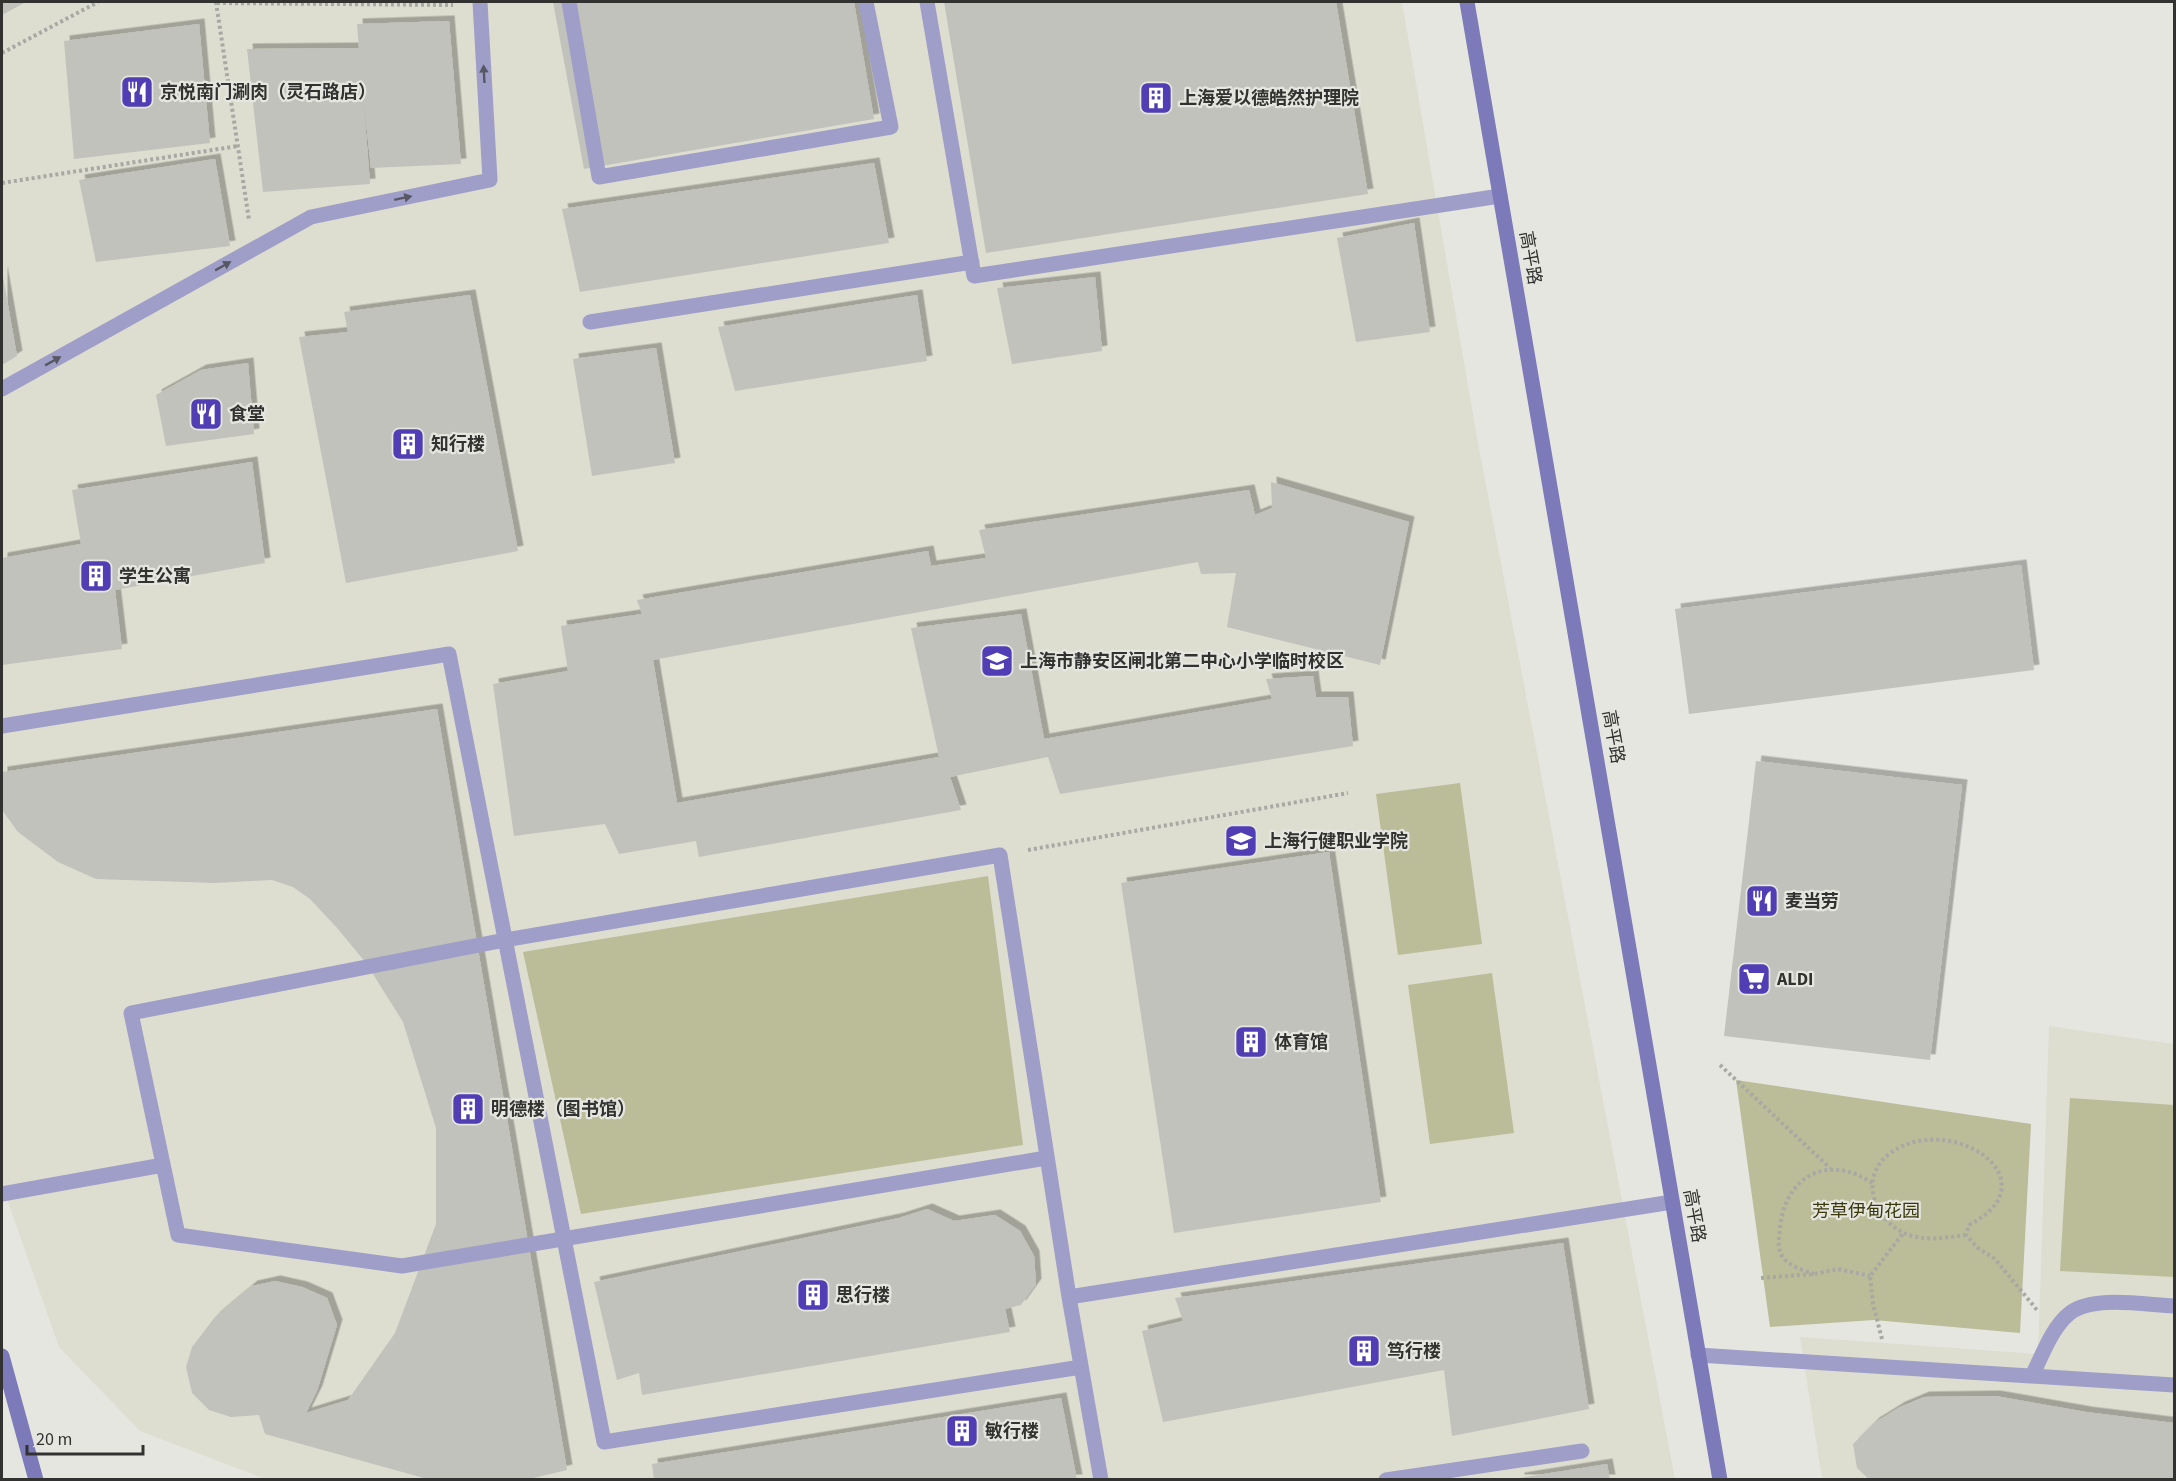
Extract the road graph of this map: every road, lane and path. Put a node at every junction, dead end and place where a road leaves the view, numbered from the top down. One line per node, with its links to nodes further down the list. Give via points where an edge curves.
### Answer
1 (98, 2): 8 (path)
2 (216, 2): 7 (path); 9 (path)
3 (569, 2): 4 (lane, via 600,177 891,127)
4 (866, 2)
5 (927, 2): 13 (lane)
6 (1467, 2): 11 (street, 高平路)
7 (480, 3): 12 (lane, one-way to 7, via 311,217 490,180)
8 (2, 53)
9 (238, 146): 10 (path); 12 (path)
10 (2, 183)
11 (1500, 196): 13 (lane, via 974,276); 26 (street, 高平路)
12 (254, 249): 15 (lane, one-way to 12)
13 (972, 262): 14 (lane)
14 (590, 322)
15 (2, 389)
16 (2, 726): 19 (lane, via 449,654)
17 (1348, 793): 18 (path)
18 (1000, 855): 19 (lane); 21 (lane)
19 (505, 940): 22 (lane, via 131,1013); 29 (lane)
20 (1720, 1065): 23 (path)
21 (1046, 1158): 29 (lane); 33 (lane)
22 (162, 1165): 25 (lane); 29 (lane, via 178,1235 402,1266)
23 (1831, 1168): 24 (path, via 1858,1173); 30 (path, via 1813,1172 1802,1181 1784,1206 1781,1219 1778,1246 1783,1258)
24 (1872, 1183): 27 (path, via 1871,1196 1883,1216); 28 (path, via 1888,1154 1922,1142 1945,1139 1985,1155 2002,1182 1997,1204 1985,1217 1969,1225)
25 (2, 1194)
26 (1672, 1202): 33 (lane); 36 (street, 高平路)
27 (1904, 1232): 28 (path, via 1931,1239); 31 (path)
28 (1966, 1234): 35 (path, via 1995,1259)
29 (564, 1239): 38 (lane, via 604,1442)
30 (1814, 1274): 31 (path, via 1838,1269); 32 (path)
31 (1870, 1276): 39 (path, via 1873,1304)
32 (1761, 1278)
33 (1069, 1297): 38 (lane)
34 (2175, 1306): 35 (lane, via 2107,1302 2081,1306 2068,1314)
35 (2055, 1331): 40 (lane)
36 (1698, 1355): 39 (lane); 46 (street, 高平路)
37 (2, 1356): 43 (street)
38 (1081, 1367): 44 (lane)
39 (1890, 1367): 40 (lane)
40 (2031, 1376): 41 (lane)
41 (2175, 1385)
42 (1582, 1451): 45 (lane)
43 (36, 1479)
44 (1101, 1479)
45 (1386, 1479)
46 (1720, 1479)

